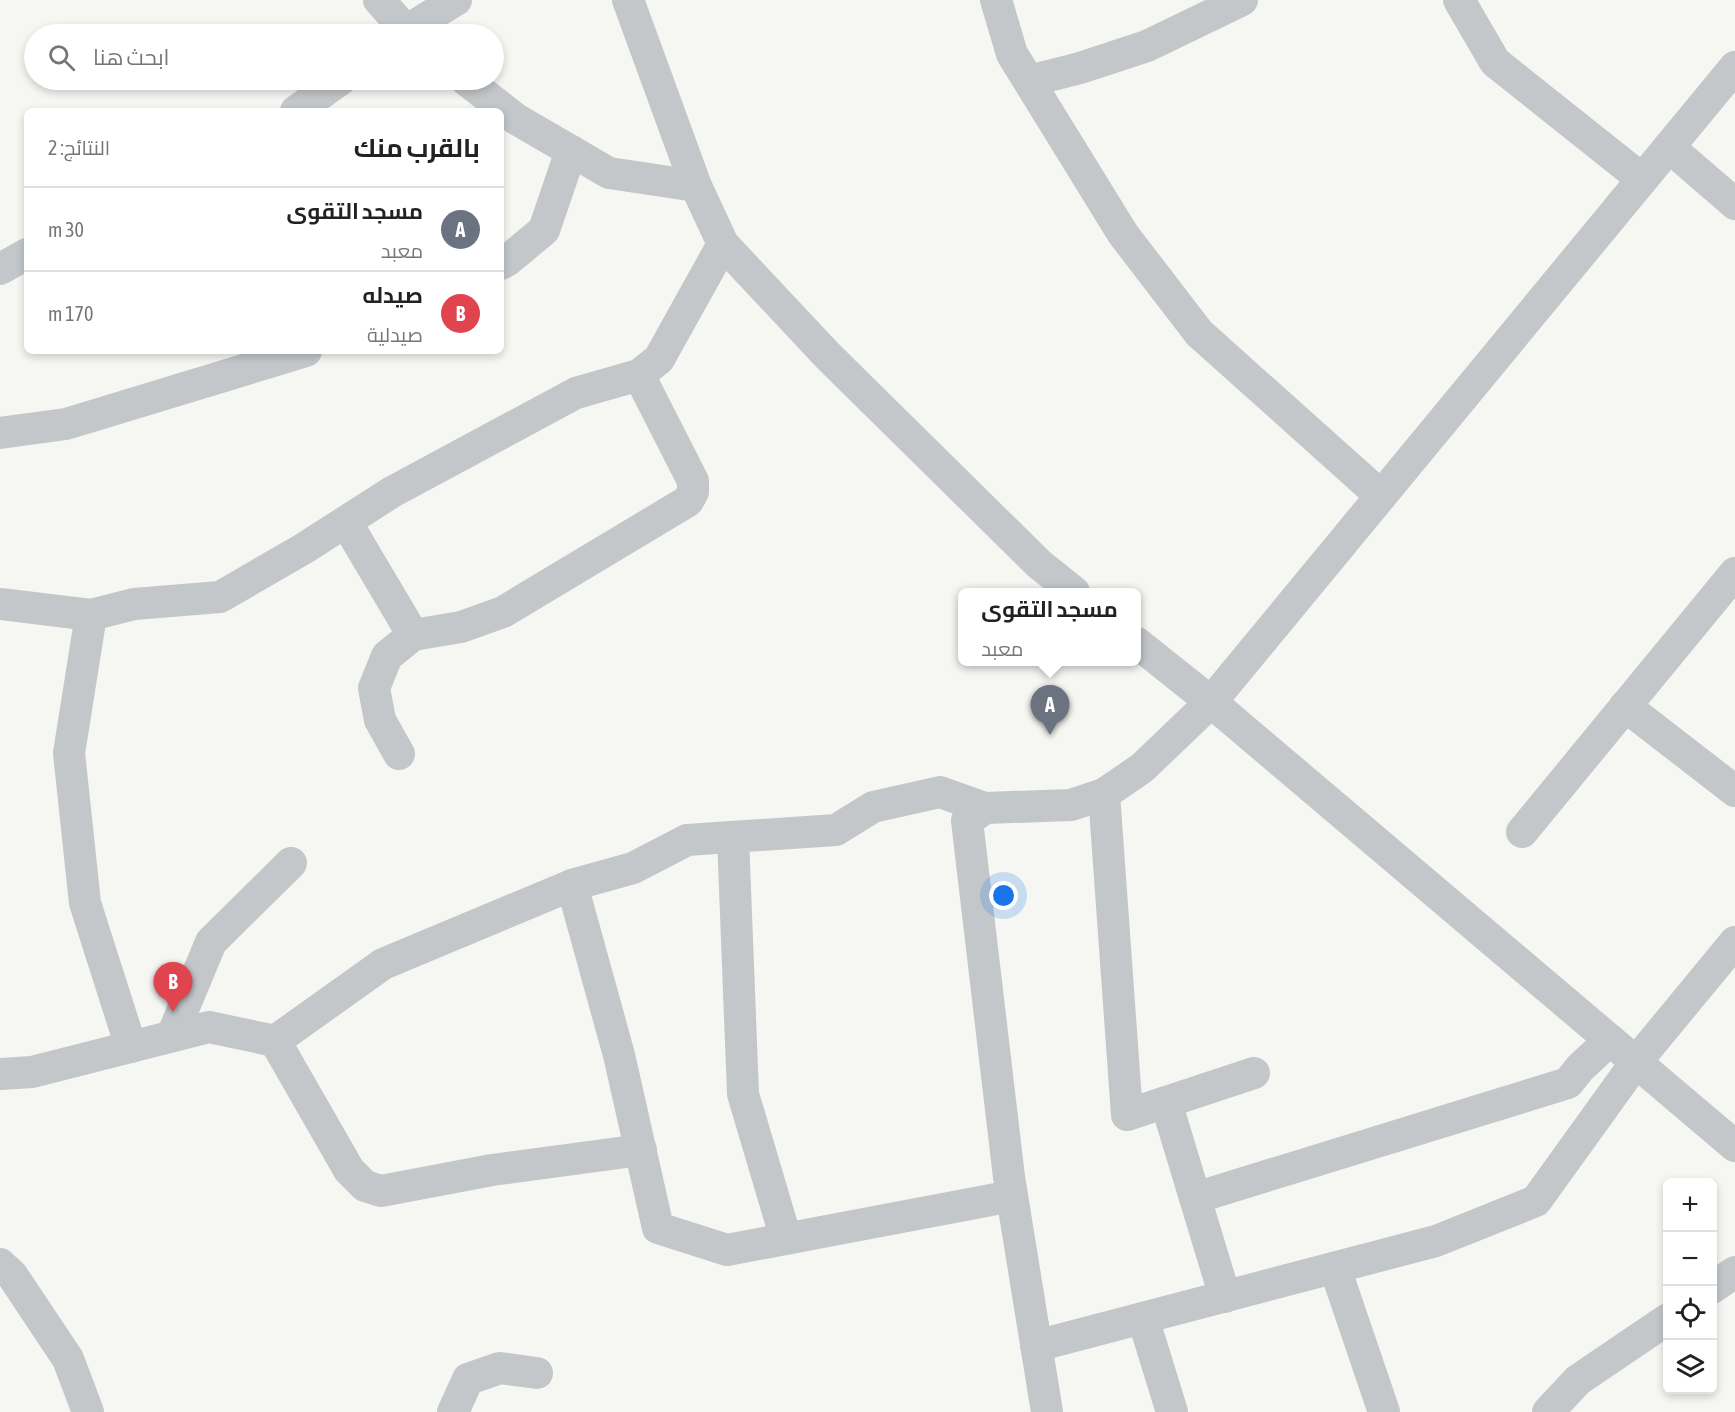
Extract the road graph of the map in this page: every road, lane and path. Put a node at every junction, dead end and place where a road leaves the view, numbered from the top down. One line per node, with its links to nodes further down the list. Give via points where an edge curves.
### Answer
1 (379, 0): 7 (street)
2 (456, 0): 8 (street)
3 (628, 0): 19 (street)
4 (996, 0): 10 (street, via 1012,54)
5 (1242, 0): 10 (street, via 1147,46)
6 (1459, 0): 18 (street, via 1495,62)
7 (397, 24)
8 (420, 24)
9 (1735, 67): 16 (street)
10 (1029, 81): 28 (street, via 1123,234 1199,333)
11 (326, 90): 13 (street)
12 (479, 90): 14 (street)
13 (300, 108)
14 (502, 108)
15 (504, 110): 17 (street)
16 (1668, 147): 18 (street); 20 (street)
17 (571, 151): 19 (street, via 609,173); 23 (street, via 544,230)
18 (1642, 179): 28 (street)
19 (696, 186): 21 (street)
20 (1735, 204)
21 (723, 244): 26 (street, via 659,359); 31 (street, via 828,357 1039,564)
22 (24, 256): 24 (street)
23 (504, 262)
24 (0, 269)
25 (296, 354): 27 (street, via 66,424)
26 (639, 375): 29 (street, via 576,393 392,492); 34 (street, via 693,482 688,501 503,612 460,627)
27 (0, 433)
28 (1380, 496): 36 (street)
29 (346, 522): 33 (street, via 220,597 134,604); 34 (street)
30 (1735, 573): 37 (street)
31 (1069, 588)
32 (0, 604): 33 (street)
33 (91, 615): 50 (street, via 69,753 85,903)
34 (413, 635): 38 (street, via 387,656 374,688 380,720)
35 (1141, 646): 36 (street)
36 (1211, 702): 40 (street, via 1142,768); 48 (street)
37 (1625, 706): 39 (street); 42 (street)
38 (399, 754)
39 (1735, 791)
40 (1104, 794): 41 (street, via 1071,805); 54 (street, via 1127,1114)
41 (985, 808): 43 (street, via 940,792 873,807 836,830); 57 (street, via 967,821)
42 (1522, 832)
43 (733, 837): 45 (street, via 687,840 633,868); 59 (street, via 743,1094)
44 (291, 863): 47 (street, via 211,942)
45 (572, 885): 49 (street, via 382,964); 56 (street)
46 (1735, 942): 51 (street)
47 (172, 1036): 49 (street, via 209,1027); 50 (street)
48 (1610, 1040): 51 (street); 58 (street, via 1568,1083)
49 (275, 1041): 56 (street, via 349,1170 365,1186 381,1191 492,1170)
50 (131, 1047): 53 (street, via 32,1072)
51 (1636, 1062): 55 (street); 61 (street, via 1536,1201 1436,1241)
52 (1254, 1073): 54 (street)
53 (0, 1074)
54 (1166, 1102): 58 (street)
55 (1735, 1146)
56 (641, 1150): 59 (street, via 658,1228 727,1250)
57 (1012, 1196): 59 (street); 67 (street)
58 (1196, 1198): 64 (street)
59 (786, 1239)
60 (0, 1264): 69 (street, via 12,1275 68,1359)
61 (1335, 1268): 64 (street); 73 (street)
62 (1735, 1272): 63 (street)
63 (1716, 1286)
64 (1225, 1297): 65 (street)
65 (1143, 1318): 67 (street); 72 (street)
66 (1663, 1322): 74 (street, via 1578,1380)
67 (1036, 1346): 71 (street)
68 (537, 1373): 70 (street, via 500,1368 468,1379)
69 (88, 1412)
70 (453, 1412)
71 (1047, 1412)
72 (1172, 1412)
73 (1384, 1412)
74 (1548, 1412)

